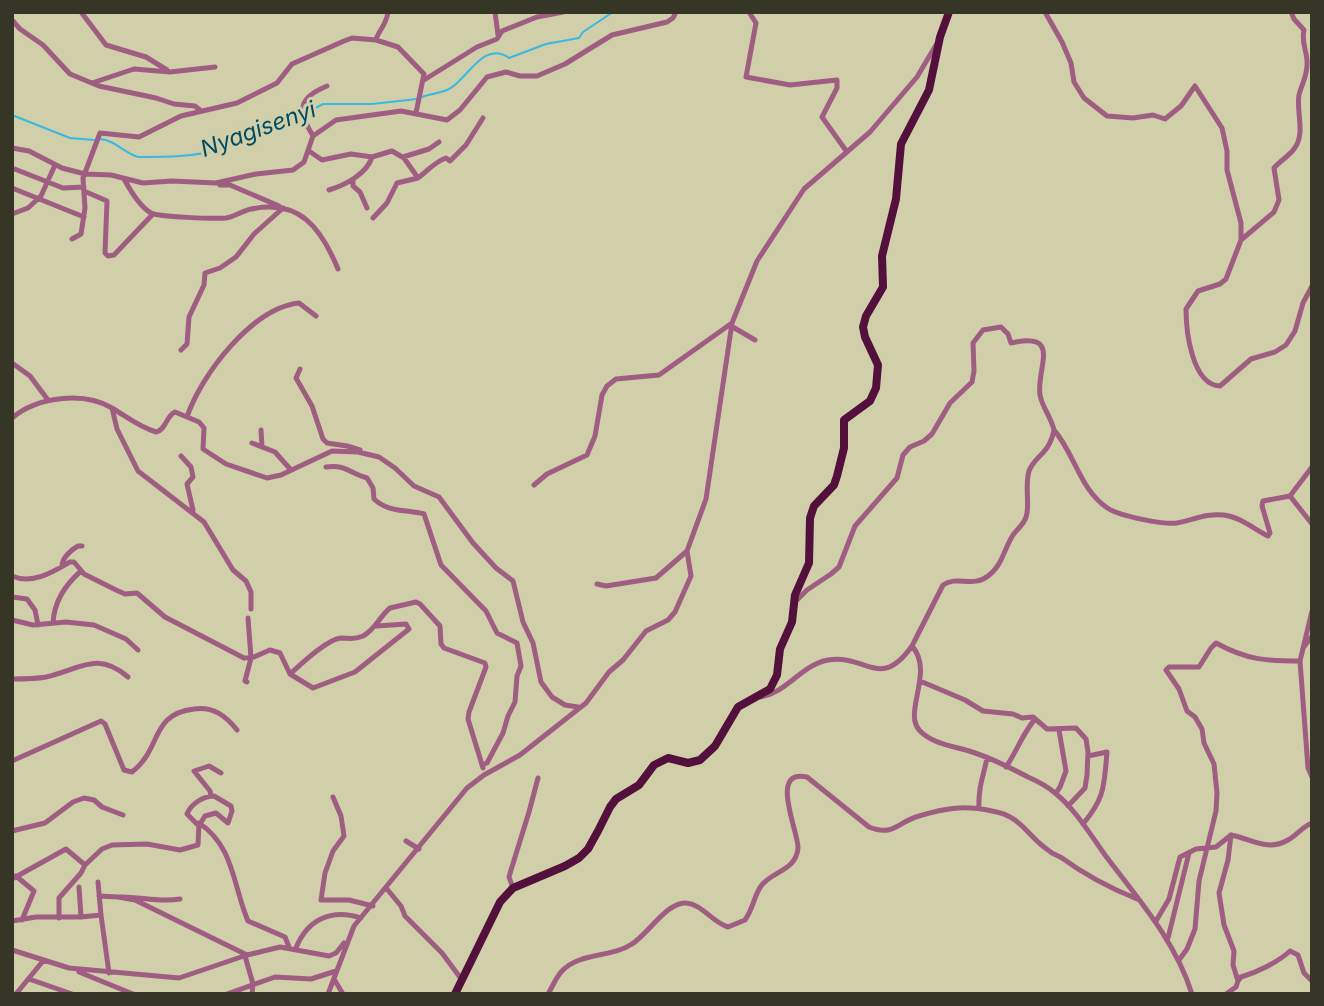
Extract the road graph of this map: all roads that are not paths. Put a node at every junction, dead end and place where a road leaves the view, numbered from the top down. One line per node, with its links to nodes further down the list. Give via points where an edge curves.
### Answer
1 (80, 12): 15 (street, via 106,46 146,57)
2 (388, 12): 13 (street)
3 (495, 12): 11 (street)
4 (563, 12): 11 (street, via 537,17)
5 (676, 12): 20 (street, via 667,22 612,35 548,72 528,76 506,72 487,78 452,118)
6 (749, 12): 26 (street, via 756,23 746,77 790,85 837,80 823,119)
7 (949, 12): 12 (main road)
8 (1045, 12): 48 (street, via 1069,57 1079,93 1107,116 1165,119 1195,86 1222,128)
9 (1291, 12): 48 (street, via 1304,30 1307,59 1299,96 1300,131 1294,149 1274,168 1279,200 1274,212)
10 (12, 20): 17 (street, via 43,44 67,72)
11 (498, 35): 16 (street)
12 (940, 37): 26 (street, via 917,77); 85 (main road, via 929,90 901,144 896,199 882,256 883,287 863,327 878,365 876,388 870,401 845,420 845,441 834,485 814,506 810,518 809,563)
13 (376, 40): 16 (street, via 402,50); 19 (street, via 352,38 292,64 270,88 228,106)
14 (215, 67): 15 (street)
15 (170, 72): 17 (street, via 134,69)
16 (424, 80): 20 (street)
17 (92, 83): 19 (street)
18 (327, 86): 22 (street, via 305,101 301,110)
19 (201, 111): 31 (street, via 136,138 100,133)
20 (416, 113): 22 (street, via 344,118)
21 (483, 118): 32 (street, via 450,161 441,160)
22 (313, 136): 25 (street)
23 (439, 142): 28 (street)
24 (12, 148): 29 (street)
25 (309, 151): 27 (street, via 322,160 351,154); 36 (street, via 302,165 293,170)
26 (847, 152): 52 (street, via 809,184 792,206 761,254)
27 (372, 157): 28 (street, via 394,151); 34 (street)
28 (403, 157): 32 (street)
29 (55, 165): 31 (street); 35 (street)
30 (12, 168): 35 (street)
31 (85, 174): 33 (street); 38 (street)
32 (418, 178): 46 (street, via 397,183)
33 (124, 179): 36 (street); 44 (street)
34 (353, 179): 39 (street); 42 (street)
35 (49, 182): 38 (street); 40 (street)
36 (207, 182): 41 (street, via 230,185)
37 (12, 188): 40 (street)
38 (84, 189): 44 (street, via 107,201 108,256); 45 (street)
39 (329, 190)
40 (39, 198): 43 (street); 45 (street)
41 (282, 208): 44 (street, via 253,208 223,218); 49 (street, via 299,214 318,231); 54 (street, via 236,257 205,273 189,317 187,344)
42 (367, 208)
43 (12, 214)
44 (153, 214)
45 (84, 217): 47 (street, via 80,236)
46 (373, 218)
47 (72, 239)
48 (1241, 240): 50 (street, via 1226,279 1196,292 1186,309 1192,359 1209,384 1220,386 1251,359 1286,345)
49 (338, 269)
50 (1312, 286)
51 (316, 316): 59 (street, via 299,303 278,308 257,321 226,351 193,398)
52 (732, 325): 53 (street); 72 (street, via 659,375 616,379 607,386 587,455); 77 (street, via 706,499)
53 (755, 340)
54 (181, 350)
55 (12, 363): 57 (street, via 30,376)
56 (300, 369): 65 (street, via 296,378 323,439)
57 (48, 400): 58 (street, via 91,401); 60 (street, via 32,404)
58 (112, 408): 59 (street, via 156,432 173,412); 74 (street, via 138,471)
59 (187, 417): 65 (street, via 204,428 202,447 213,458 267,478 332,451)
60 (12, 418)
61 (261, 430): 64 (street)
62 (1054, 430): 73 (street, via 1084,483 1108,509 1120,513 1166,524 1224,515 1268,536 1263,501); 85 (street, via 1040,396 1043,348 1027,340 1011,343 1001,327 982,330 973,343 972,382 950,403 932,434 903,455 897,478 855,526 839,567); 94 (street, via 1048,449 1032,464 1027,516 1002,560 980,581 952,580 943,585)
63 (252, 443): 64 (street)
64 (262, 447): 71 (street, via 275,452)
65 (365, 454): 68 (street)
66 (386, 455): 68 (street)
67 (181, 456): 74 (street, via 191,467 193,477 187,484)
68 (379, 457): 105 (street, via 414,486 439,497 473,543 513,581 541,682 552,697)
69 (326, 467): 112 (street, via 342,465 367,478 374,499 382,506 424,514 441,565 486,611 497,633 513,639 519,647 515,702 488,762)
70 (1312, 467): 73 (street)
71 (291, 470)
72 (534, 485)
73 (1290, 496): 75 (street)
74 (194, 513): 86 (street, via 233,570 246,581)
75 (1312, 524)
76 (82, 546): 78 (street, via 70,552)
77 (687, 551): 81 (street, via 656,578); 105 (street, via 691,576 675,612 646,631)
78 (62, 566): 79 (street, via 72,561); 80 (street, via 36,578)
79 (81, 571): 90 (street, via 61,594); 97 (street, via 125,594 137,593 165,617)
80 (12, 576)
81 (597, 584)
82 (12, 591): 84 (street)
83 (12, 597): 84 (street)
84 (27, 598): 91 (street)
85 (795, 602): 104 (main road, via 780,649 778,675 770,689)
86 (251, 609)
87 (1312, 611): 95 (street)
88 (248, 618): 97 (street)
89 (12, 620): 91 (street)
90 (53, 623): 91 (street); 96 (street, via 94,625 126,639)
91 (38, 625)
92 (377, 626): 99 (street, via 360,638 338,639); 99 (street, via 406,624 409,629 355,672 318,687); 112 (street, via 390,608 416,603 440,626 444,648 485,663 468,719)
93 (1312, 636): 95 (street)
94 (912, 646): 102 (street, via 918,654); 104 (street, via 898,662 880,670 848,660 821,662 781,691)
95 (1303, 648): 98 (street)
96 (138, 650)
97 (251, 658): 99 (street, via 276,652 284,658); 103 (street)
98 (1300, 661): 116 (street); 132 (street, via 1255,660 1216,643 1199,667 1166,669 1187,711 1200,725 1214,764 1217,806)
99 (290, 674)
100 (128, 677): 101 (street, via 115,667 94,662 44,678)
101 (12, 679)
102 (920, 681): 106 (street, via 980,710); 110 (street, via 913,715 921,733)
103 (247, 682)
104 (757, 698): 139 (main road, via 738,707 715,746 700,760 688,763 668,758 654,765 639,785 613,802 579,858)
105 (578, 708): 115 (street, via 520,755)
106 (1035, 719): 108 (street, via 1047,729); 113 (street)
107 (237, 730): 111 (street, via 229,719 207,708 174,713 132,772 124,770 103,722)
108 (1059, 730): 109 (street, via 1076,728 1086,740); 118 (street, via 1066,771)
109 (1088, 756): 121 (street, via 1086,784); 125 (street, via 1107,752 1101,799)
110 (987, 758): 113 (street); 122 (street, via 978,787)
111 (12, 761)
112 (482, 765): 115 (street)
113 (1006, 767): 118 (street)
114 (221, 773): 119 (street, via 209,766 194,771)
115 (484, 775): 133 (street, via 467,788)
116 (1312, 777)
117 (538, 778): 139 (street, via 510,870)
118 (1056, 793): 121 (street)
119 (211, 796): 124 (street, via 189,810 189,818); 124 (street, via 231,806 228,823 216,813)
120 (333, 797): 145 (street, via 344,836 333,850 321,900)
121 (1068, 806): 125 (street)
122 (979, 809): 144 (street, via 1017,820 1049,852); 178 (street, via 954,808 914,817 890,831 877,830 807,777 799,776 786,794 797,853 786,870 764,883 745,920 728,927 694,905 681,903 631,946 565,968)
123 (123, 815): 128 (street, via 84,798 37,826)
124 (198, 824): 127 (street); 129 (street)
125 (1083, 824): 144 (street)
126 (1312, 824): 130 (street, via 1271,845)
127 (209, 830): 129 (street); 155 (street, via 232,866 248,921 285,937)
128 (12, 831)
129 (198, 833): 135 (street, via 198,845 188,848 112,845)
130 (1231, 835): 132 (street, via 1216,847); 166 (street, via 1219,893)
131 (406, 841): 133 (street)
132 (1206, 847): 134 (street); 158 (street, via 1195,929)
133 (419, 849): 140 (street)
134 (1189, 853): 152 (street, via 1178,860 1169,899); 154 (street)
135 (85, 864): 136 (street, via 66,849); 148 (street, via 59,898)
136 (14, 877): 150 (street, via 34,889)
137 (98, 882): 141 (street)
138 (79, 887): 147 (street)
139 (513, 888): 165 (main road, via 500,902)
140 (387, 889): 145 (street); 165 (street)
141 (99, 896): 142 (street); 146 (street)
142 (118, 897): 143 (street); 157 (street, via 135,900)
143 (180, 899)
144 (1137, 900): 152 (street)
145 (373, 906): 149 (street)
146 (101, 915): 147 (street); 162 (street)
147 (81, 917): 148 (street)
148 (59, 918): 150 (street)
149 (360, 918): 153 (street); 155 (street, via 324,916 304,931)
150 (22, 919): 151 (street)
151 (12, 921)
152 (1156, 921): 154 (street)
153 (349, 935): 155 (street, via 330,956); 161 (street)
154 (1168, 939): 158 (street)
155 (293, 947): 157 (street)
156 (12, 950): 159 (street)
157 (246, 955): 162 (street, via 179,978); 169 (street)
158 (1179, 960): 179 (street)
159 (43, 961): 160 (street); 163 (street)
160 (69, 968): 162 (street); 172 (street)
161 (336, 971): 164 (street); 169 (street, via 311,979 282,976)
162 (109, 973)
163 (29, 979): 170 (street); 171 (street)
164 (334, 979): 175 (street); 176 (street)
165 (462, 980): 177 (main road)
166 (1238, 981): 167 (street, via 1281,961 1290,951 1298,955); 180 (street)
167 (1312, 981)
168 (12, 983): 170 (street)
169 (253, 984): 173 (street); 174 (street)
170 (19, 991)
171 (72, 994)
172 (133, 994)
173 (227, 994)
174 (252, 994)
175 (328, 994)
176 (343, 994)
177 (454, 994)
178 (548, 994)
179 (1192, 994)
180 (1226, 994)

